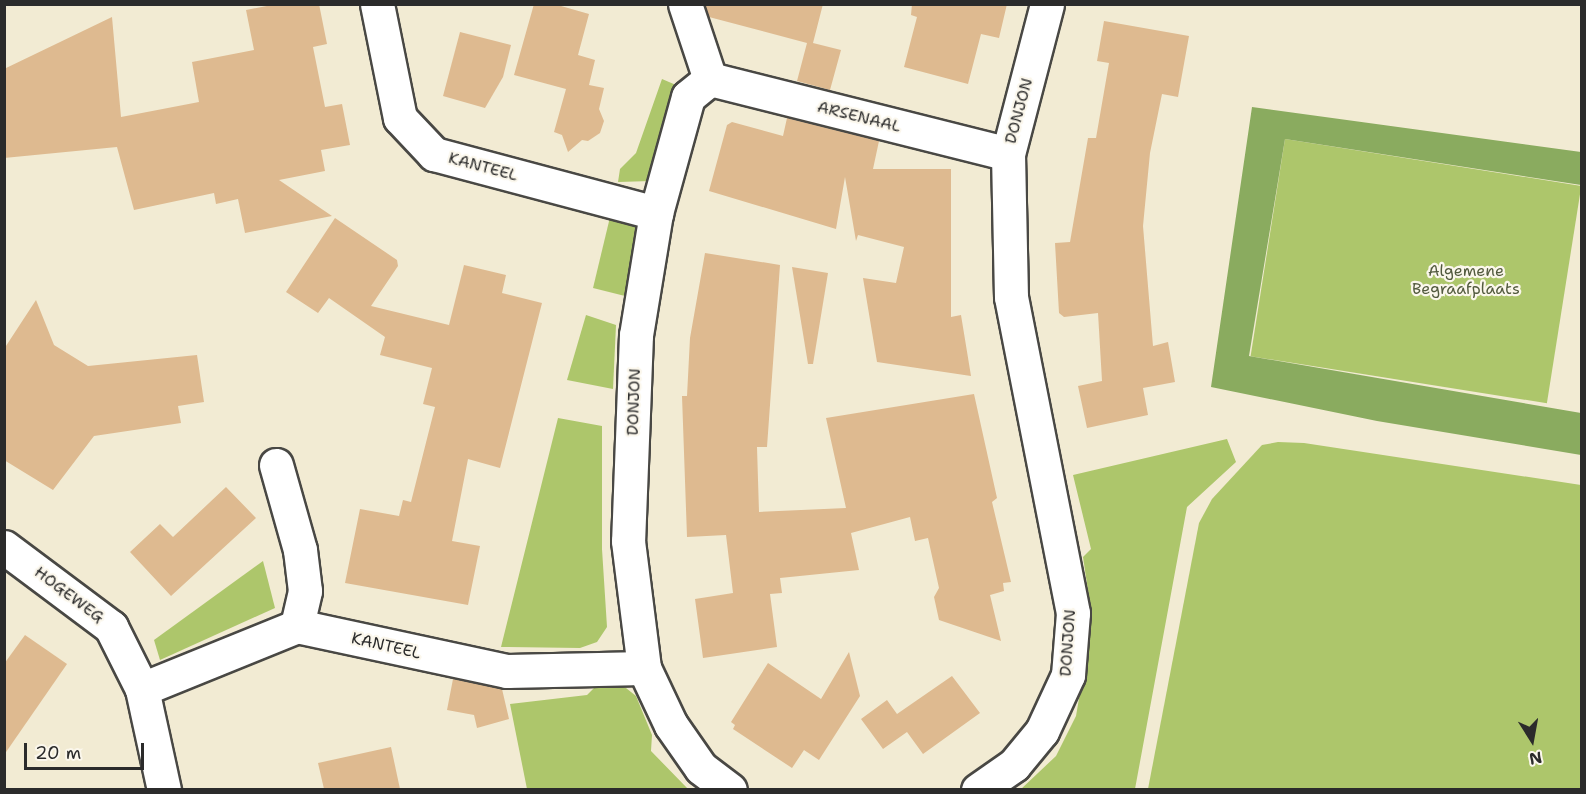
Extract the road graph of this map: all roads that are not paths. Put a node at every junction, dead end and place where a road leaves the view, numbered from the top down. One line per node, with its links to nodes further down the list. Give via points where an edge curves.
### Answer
1 (377, 4): 6 (street, KANTEEL, via 400,118 434,154)
2 (685, 4): 4 (street)
3 (1047, 4): 5 (street, DONJON)
4 (710, 80): 5 (street, ARSENAAL); 6 (street, DONJON, via 688,97)
5 (1008, 154): 14 (street, DONJON, via 1011,297 1073,613 1068,675 1042,731 1014,765)
6 (656, 213): 10 (street, DONJON, via 636,335 628,541)
7 (276, 465): 9 (street, via 300,550 305,591)
8 (4, 547): 11 (street, HOGEWEG, via 111,627)
9 (297, 626): 10 (street, KANTEEL, via 507,671); 11 (street)
10 (644, 668): 13 (street, DONJON, via 671,725 700,768)
11 (141, 689): 12 (street, HOGEWEG)
12 (164, 789)
13 (730, 789)
14 (978, 789)

